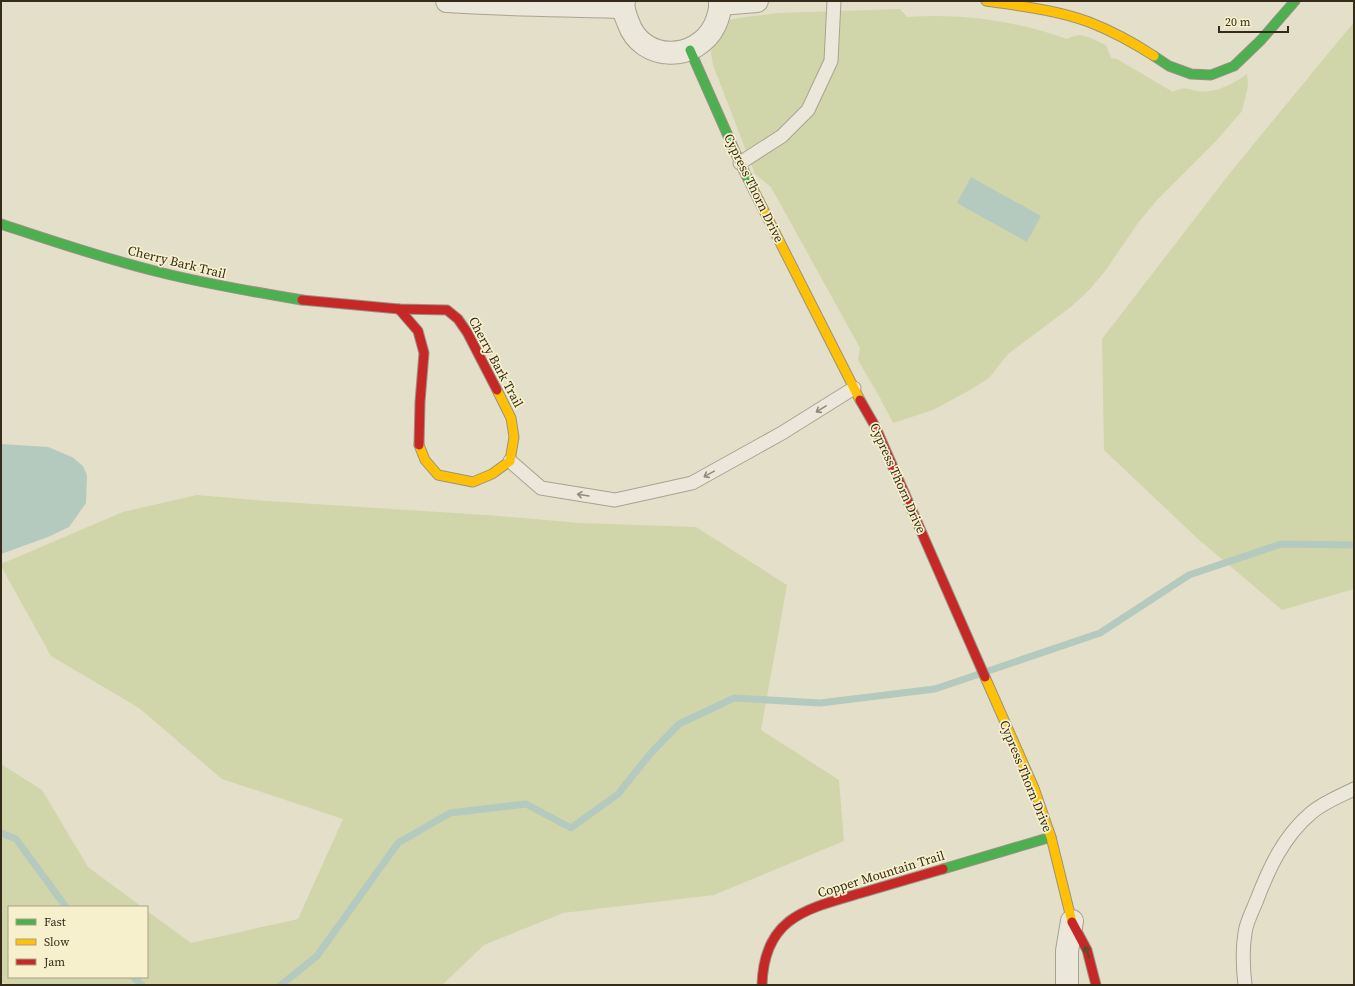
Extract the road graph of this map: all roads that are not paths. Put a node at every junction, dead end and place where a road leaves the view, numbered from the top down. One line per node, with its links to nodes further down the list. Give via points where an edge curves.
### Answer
1 (446, 1): 6 (street)
2 (757, 1): 7 (street)
3 (834, 1): 10 (lane, via 831,61 808,110 782,136)
4 (986, 1): 5 (street, via 1042,10 1088,22 1131,41 1169,66 1191,74 1210,75 1234,66)
5 (1295, 1)
6 (486, 2): 8 (street)
7 (720, 2): 9 (street, via 718,19 711,33)
8 (623, 4): 9 (street, via 630,30 640,42 654,50 670,53)
9 (690, 50): 10 (street, Cypress Thorn Drive)
10 (740, 163): 13 (street, Cypress Thorn Drive)
11 (1, 224): 12 (street, Cherry Bark Trail, via 150,270 226,288 312,302)
12 (399, 309): 14 (street, Cherry Bark Trail, via 446,310 458,319 511,418 514,437); 14 (street, via 418,331 424,353 418,443 425,460 438,475 473,482 492,474)
13 (854, 388): 14 (lane, one-way to 14, via 782,433 692,483 615,500 541,488); 16 (street, Cypress Thorn Drive, via 892,464 1034,788)
14 (510, 461)
15 (1354, 789): 21 (lane, via 1312,812 1279,850 1266,874 1245,931 1242,955)
16 (1051, 837): 17 (street, Cypress Thorn Drive); 18 (street, Copper Mountain Trail, via 807,910 794,917 775,937 764,966)
17 (1072, 921): 19 (street, Cypress Thorn Drive, via 1067,951); 20 (street, Cypress Thorn Drive, one-way to 17, via 1087,950)
18 (762, 985)
19 (1067, 985)
20 (1096, 985)
21 (1245, 985)

